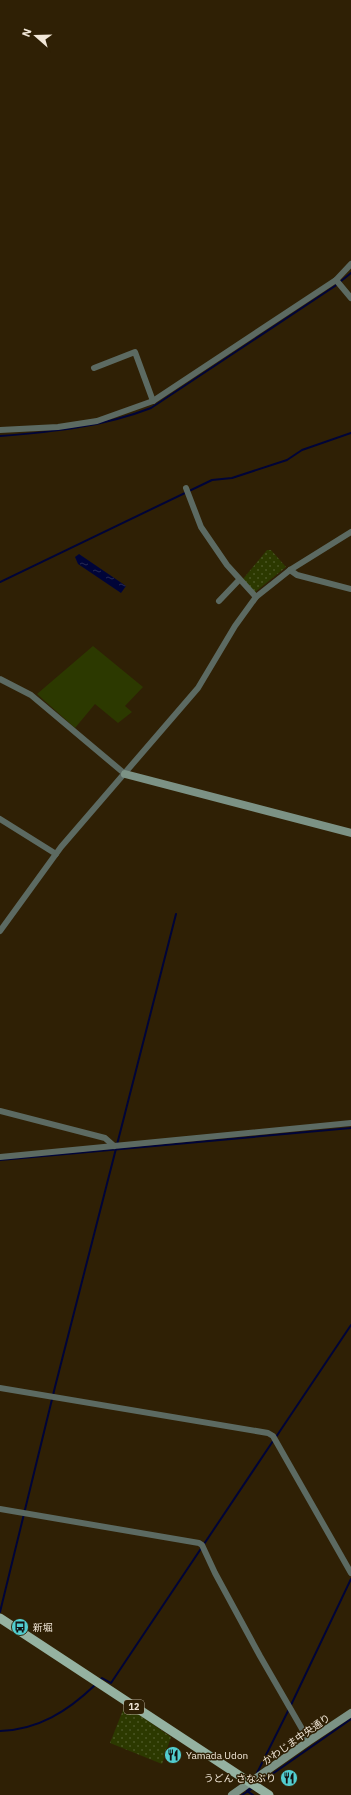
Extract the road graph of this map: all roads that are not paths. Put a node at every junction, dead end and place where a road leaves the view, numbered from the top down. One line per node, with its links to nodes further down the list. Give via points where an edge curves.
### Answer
1 (351, 264): 2 (street)
2 (336, 280): 3 (street); 5 (street)
3 (351, 298)
4 (94, 368): 5 (street, via 135,352)
5 (154, 401): 6 (street, via 97,421 58,427)
6 (0, 430)
7 (186, 488): 10 (street, via 201,527)
8 (351, 532): 9 (street)
9 (290, 570): 11 (street, via 297,575); 12 (street)
10 (239, 580): 12 (street); 13 (street)
11 (351, 588)
12 (256, 597): 15 (street, via 235,626 198,688)
13 (219, 601)
14 (0, 678): 15 (street, via 31,695)
15 (125, 774): 17 (street); 18 (street)
16 (0, 819): 18 (street)
17 (351, 833)
18 (56, 854): 19 (street)
19 (0, 932)
20 (0, 1111): 22 (street, via 105,1138)
21 (351, 1123): 22 (street)
22 (114, 1146): 23 (street)
23 (0, 1157)
24 (0, 1388): 26 (street, via 268,1433 276,1440)
25 (0, 1509): 29 (street, via 191,1541 202,1545 256,1649)
26 (351, 1573)
27 (0, 1618): 30 (main road, 12)
28 (351, 1713): 29 (street, かわじま中央通り)
29 (309, 1741): 30 (street, かわじま中央通り)
30 (250, 1783): 31 (street, かわじま中央通り); 32 (main road, 12)
31 (232, 1795)
32 (269, 1795)

